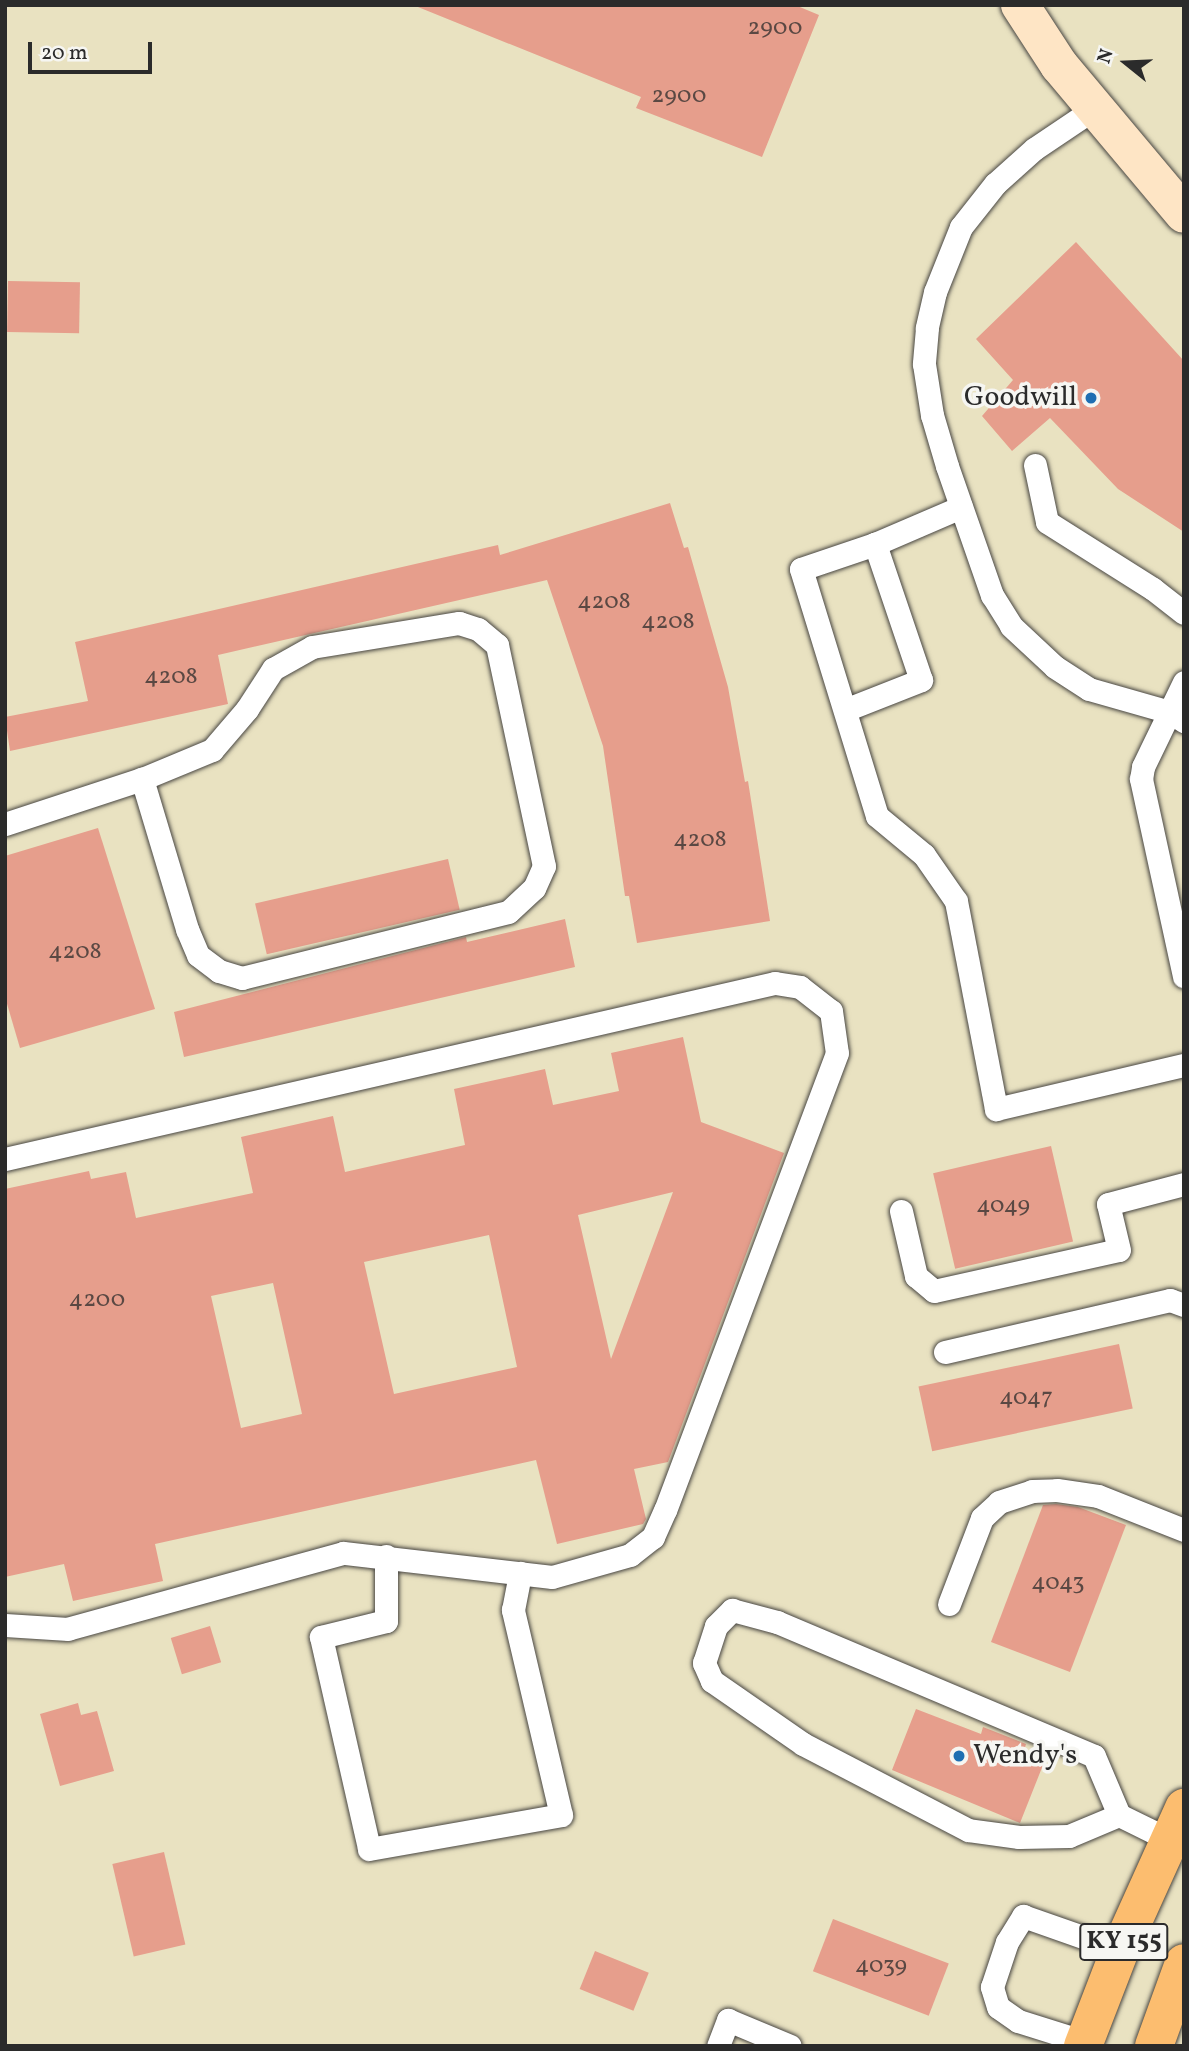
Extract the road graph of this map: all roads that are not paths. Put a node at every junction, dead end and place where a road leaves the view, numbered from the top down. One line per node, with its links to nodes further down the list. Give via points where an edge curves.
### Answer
1 (1020, 5): 2 (street, via 1059,65)
2 (1095, 108): 3 (street); 5 (lane, via 1034,149 995,184 961,227 946,259 927,328 924,364 932,415)
3 (1184, 214)
4 (1035, 465): 7 (lane, via 1046,522)
5 (961, 507): 6 (lane); 10 (lane, via 992,595 1011,626 1055,667 1088,689)
6 (875, 544): 9 (lane, via 921,680); 9 (lane, via 801,569)
7 (1184, 613)
8 (1184, 682): 10 (lane)
9 (845, 710): 14 (lane, via 877,816 924,855 956,901 996,1109)
10 (1177, 717): 13 (lane, via 1143,767 1141,779)
11 (142, 779): 11 (lane, via 212,750 273,669 312,647 459,623 478,629 497,645 544,866 534,888 508,912 242,978 219,971 198,955); 12 (lane)
12 (5, 824)
13 (1184, 976)
14 (1184, 1065)
15 (5, 1159): 22 (lane, via 775,983 800,987 831,1010 837,1053 653,1537 630,1555 552,1577)
16 (1184, 1184): 17 (lane, via 1108,1204 1119,1251 934,1291 916,1276)
17 (901, 1212)
18 (1184, 1305): 19 (lane, via 1170,1300)
19 (945, 1352)
20 (1184, 1530): 23 (lane, via 1098,1496 1032,1491 999,1503 982,1518)
21 (386, 1556): 22 (lane); 22 (lane, via 386,1620 321,1637 369,1849 561,1815 513,1611); 24 (lane, via 343,1553 68,1629)
22 (520, 1573)
23 (949, 1604)
24 (5, 1625)
25 (1119, 1815): 25 (lane, via 1094,1756 777,1622 732,1609 716,1626 704,1662 712,1681 803,1744 968,1829 1018,1838 1069,1836); 26 (lane)
26 (1179, 1832): 27 (main road, KY 155)
27 (1121, 1950): 29 (main road, KY 155); 29 (lane, via 1023,1916 1007,1942 992,1987 998,2007 1018,2021)
28 (1184, 1963): 32 (main road, KY 155)
29 (1084, 2044)
30 (718, 2046): 31 (lane, via 728,2021)
31 (790, 2046)
32 (1154, 2046)

